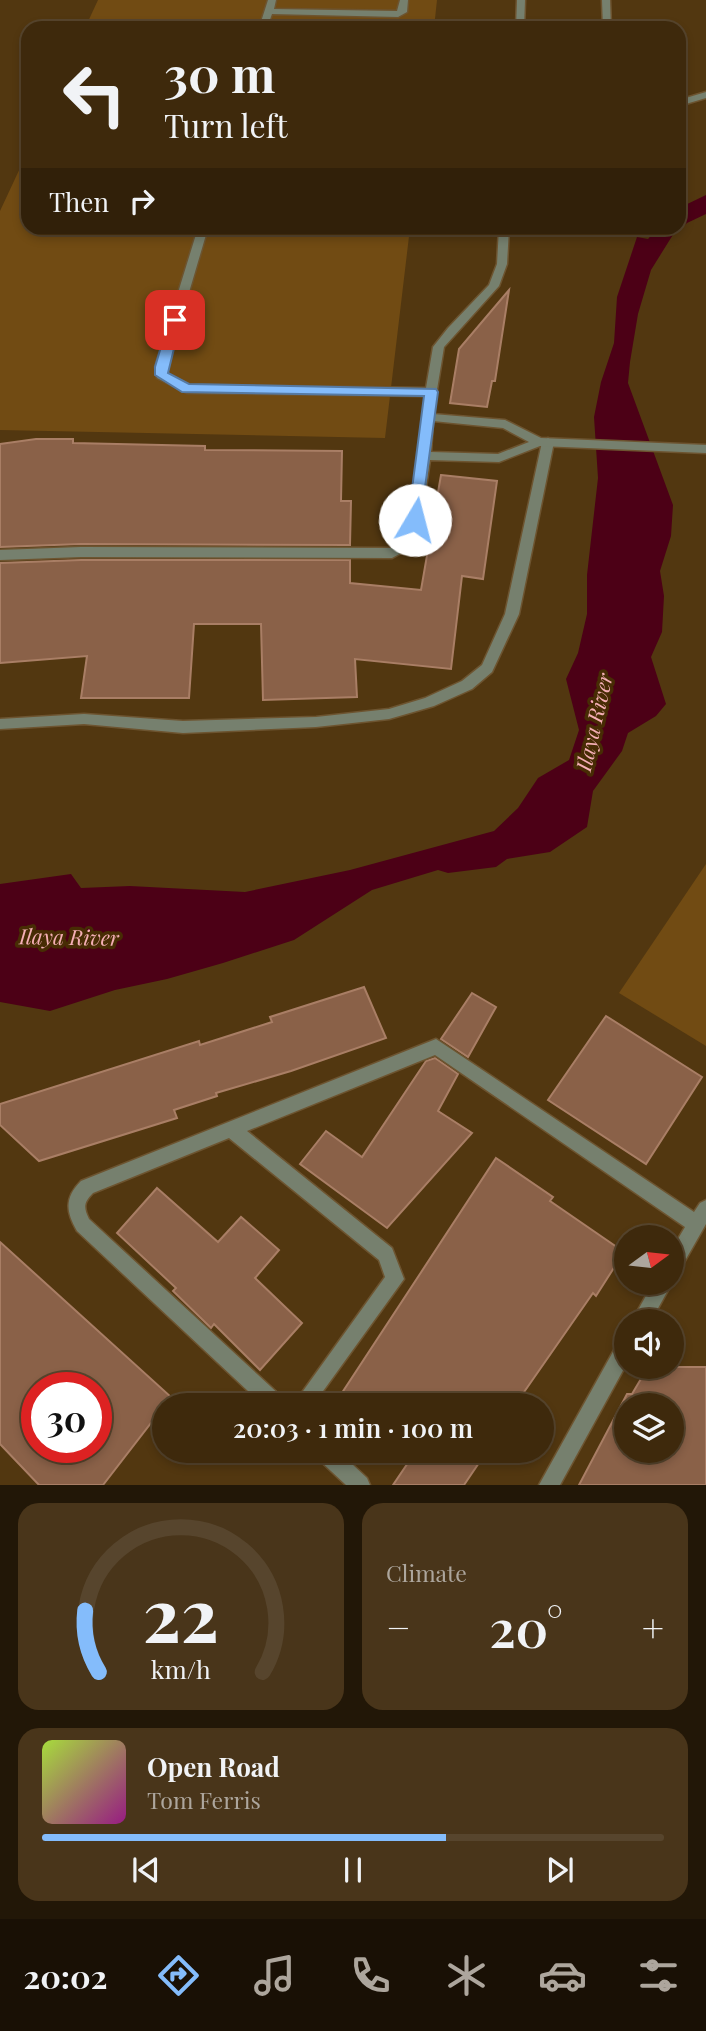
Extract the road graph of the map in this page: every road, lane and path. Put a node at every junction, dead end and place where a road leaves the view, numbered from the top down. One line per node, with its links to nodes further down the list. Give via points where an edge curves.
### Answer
1 (272, 0): 5 (street)
2 (404, 0): 5 (street, via 403,12 398,14)
3 (521, 0): 7 (street)
4 (606, 0): 8 (street)
5 (268, 11): 6 (street)
6 (265, 21)
7 (520, 21)
8 (607, 21)
9 (706, 95): 10 (street)
10 (686, 101)
11 (201, 235): 13 (street, via 161,367 161,375 172,383 187,389)
12 (504, 235): 13 (street, via 502,264 494,286 439,347)
13 (431, 392): 14 (street)
14 (427, 418): 15 (street, via 505,424); 17 (street)
15 (549, 442): 16 (street); 17 (street, via 499,458); 19 (street, via 512,614 487,668 467,685 389,714 316,722 183,727 83,719)
16 (706, 449)
17 (425, 456): 18 (street, via 412,542 392,553)
18 (0, 555)
19 (0, 724)
20 (231, 1129): 21 (street, via 436,1046); 24 (street, via 87,1187 74,1202 74,1209 83,1225); 25 (street, via 386,1254 392,1266 395,1279)
21 (701, 1216): 22 (street)
22 (684, 1246)
23 (614, 1369): 28 (street)
24 (263, 1393)
25 (311, 1393)
26 (337, 1463): 27 (street)
27 (360, 1485)
28 (549, 1485)

